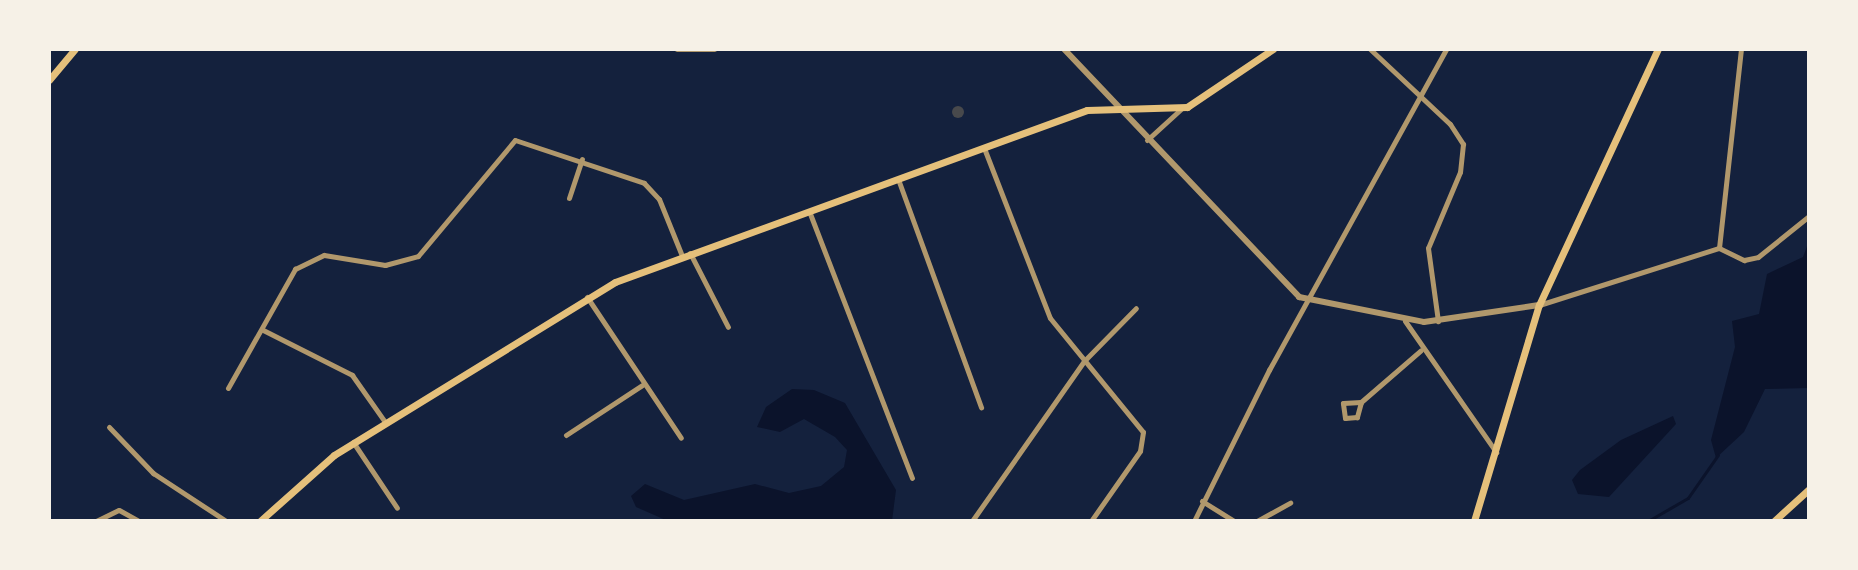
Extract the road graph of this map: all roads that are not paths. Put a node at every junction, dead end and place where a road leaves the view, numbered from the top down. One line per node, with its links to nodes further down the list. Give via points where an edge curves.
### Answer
1 (75, 49): 10 (main road)
2 (677, 49): 3 (street)
3 (714, 49)
4 (1064, 49): 12 (street)
5 (1273, 49): 13 (main road)
6 (1370, 49): 11 (street)
7 (1446, 49): 11 (street)
8 (1658, 49): 25 (main road)
9 (1741, 49): 21 (street)
10 (49, 80)
11 (1420, 97): 24 (street); 28 (street, via 1456,130 1464,150 1429,242)
12 (1118, 109): 13 (main road); 14 (street); 15 (main road, via 1087,110)
13 (1181, 109): 14 (street)
14 (1146, 140): 24 (street, via 1283,286)
15 (984, 148): 17 (main road); 32 (street, via 1048,313)
16 (582, 159): 18 (street); 22 (street, via 653,191); 30 (street, via 528,140 512,141 418,256 395,265 340,255 313,258 286,280)
17 (898, 179): 19 (main road); 36 (street)
18 (569, 198)
19 (809, 211): 22 (main road); 43 (street)
20 (1809, 216): 21 (street, via 1758,257 1744,260)
21 (1719, 248): 25 (street)
22 (686, 255): 23 (main road); 29 (street)
23 (587, 296): 33 (street); 37 (main road)
24 (1307, 301): 27 (street); 45 (street)
25 (1539, 305): 28 (street); 42 (main road)
26 (1136, 308): 32 (street)
27 (1405, 321): 28 (street); 31 (street)
28 (1438, 321)
29 (728, 327)
30 (263, 330): 34 (street); 37 (street, via 352,375)
31 (1421, 351): 35 (street); 42 (street)
32 (1084, 361): 52 (street); 53 (street, via 1143,435 1140,451)
33 (642, 385): 39 (street); 40 (street)
34 (228, 388)
35 (1361, 402)
36 (981, 407)
37 (385, 422): 41 (main road)
38 (108, 427): 50 (street, via 153,473)
39 (566, 435)
40 (681, 438)
41 (353, 442): 47 (street); 51 (main road)
42 (1496, 452): 57 (main road)
43 (912, 478)
44 (1809, 489): 58 (main road)
45 (1202, 501): 54 (street); 55 (street)
46 (1290, 503): 56 (street)
47 (397, 508)
48 (96, 521): 49 (street, via 124,510)
49 (139, 521)
50 (226, 521)
51 (260, 521)
52 (972, 521)
53 (1091, 521)
54 (1194, 521)
55 (1234, 521)
56 (1256, 521)
57 (1474, 521)
58 (1774, 521)

